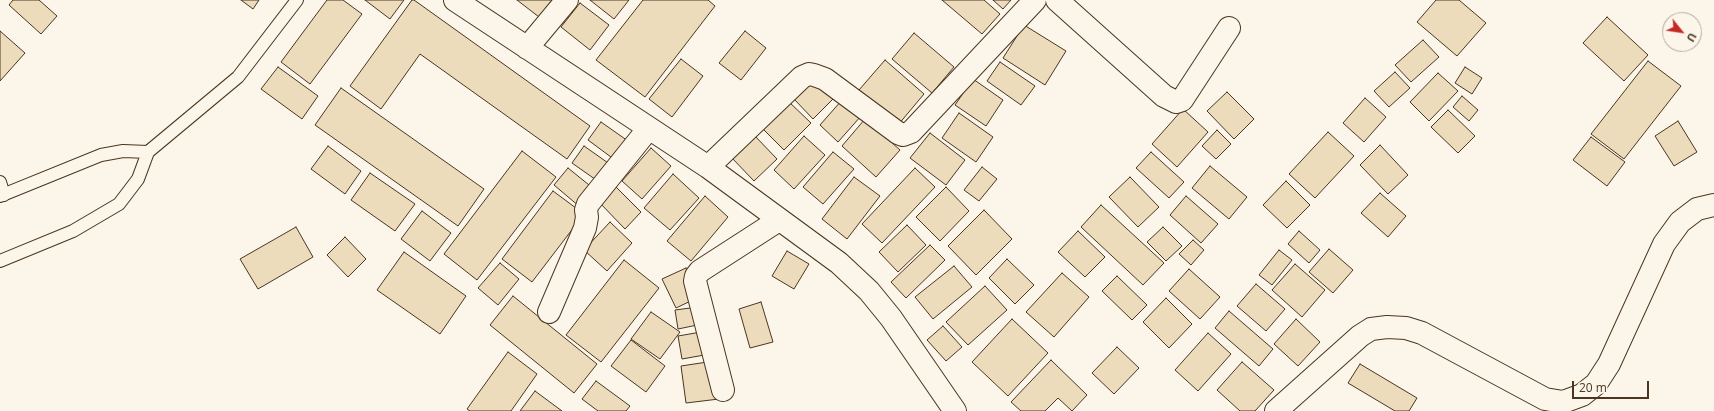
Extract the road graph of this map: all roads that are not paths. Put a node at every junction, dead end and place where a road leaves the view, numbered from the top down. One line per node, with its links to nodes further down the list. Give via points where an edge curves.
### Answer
1 (297, 0): 9 (lane, via 238,77)
2 (455, 0): 7 (street)
3 (567, 0): 7 (street)
4 (1035, 0): 10 (street, via 911,132 903,135 898,133 825,79 809,74)
5 (1057, 0): 6 (street, via 1164,96 1176,102 1182,100)
6 (1229, 28)
7 (527, 48): 8 (street)
8 (649, 128): 10 (street); 16 (street, via 588,204 585,228)
9 (148, 152): 12 (lane, via 123,151 101,155); 15 (lane, via 138,179 119,204 72,231)
10 (708, 167): 14 (street)
11 (0, 182): 12 (lane)
12 (2, 196)
13 (1714, 205): 19 (street, via 1698,209 1680,222 1664,244 1609,364 1596,384 1582,395 1563,402 1545,400 1422,333 1387,326 1371,329 1360,336)
14 (779, 220): 17 (street, via 696,276 695,281); 18 (street, via 839,263 869,291 910,342)
15 (0, 261)
16 (548, 312)
17 (723, 390)
18 (955, 411)
19 (1276, 411)

